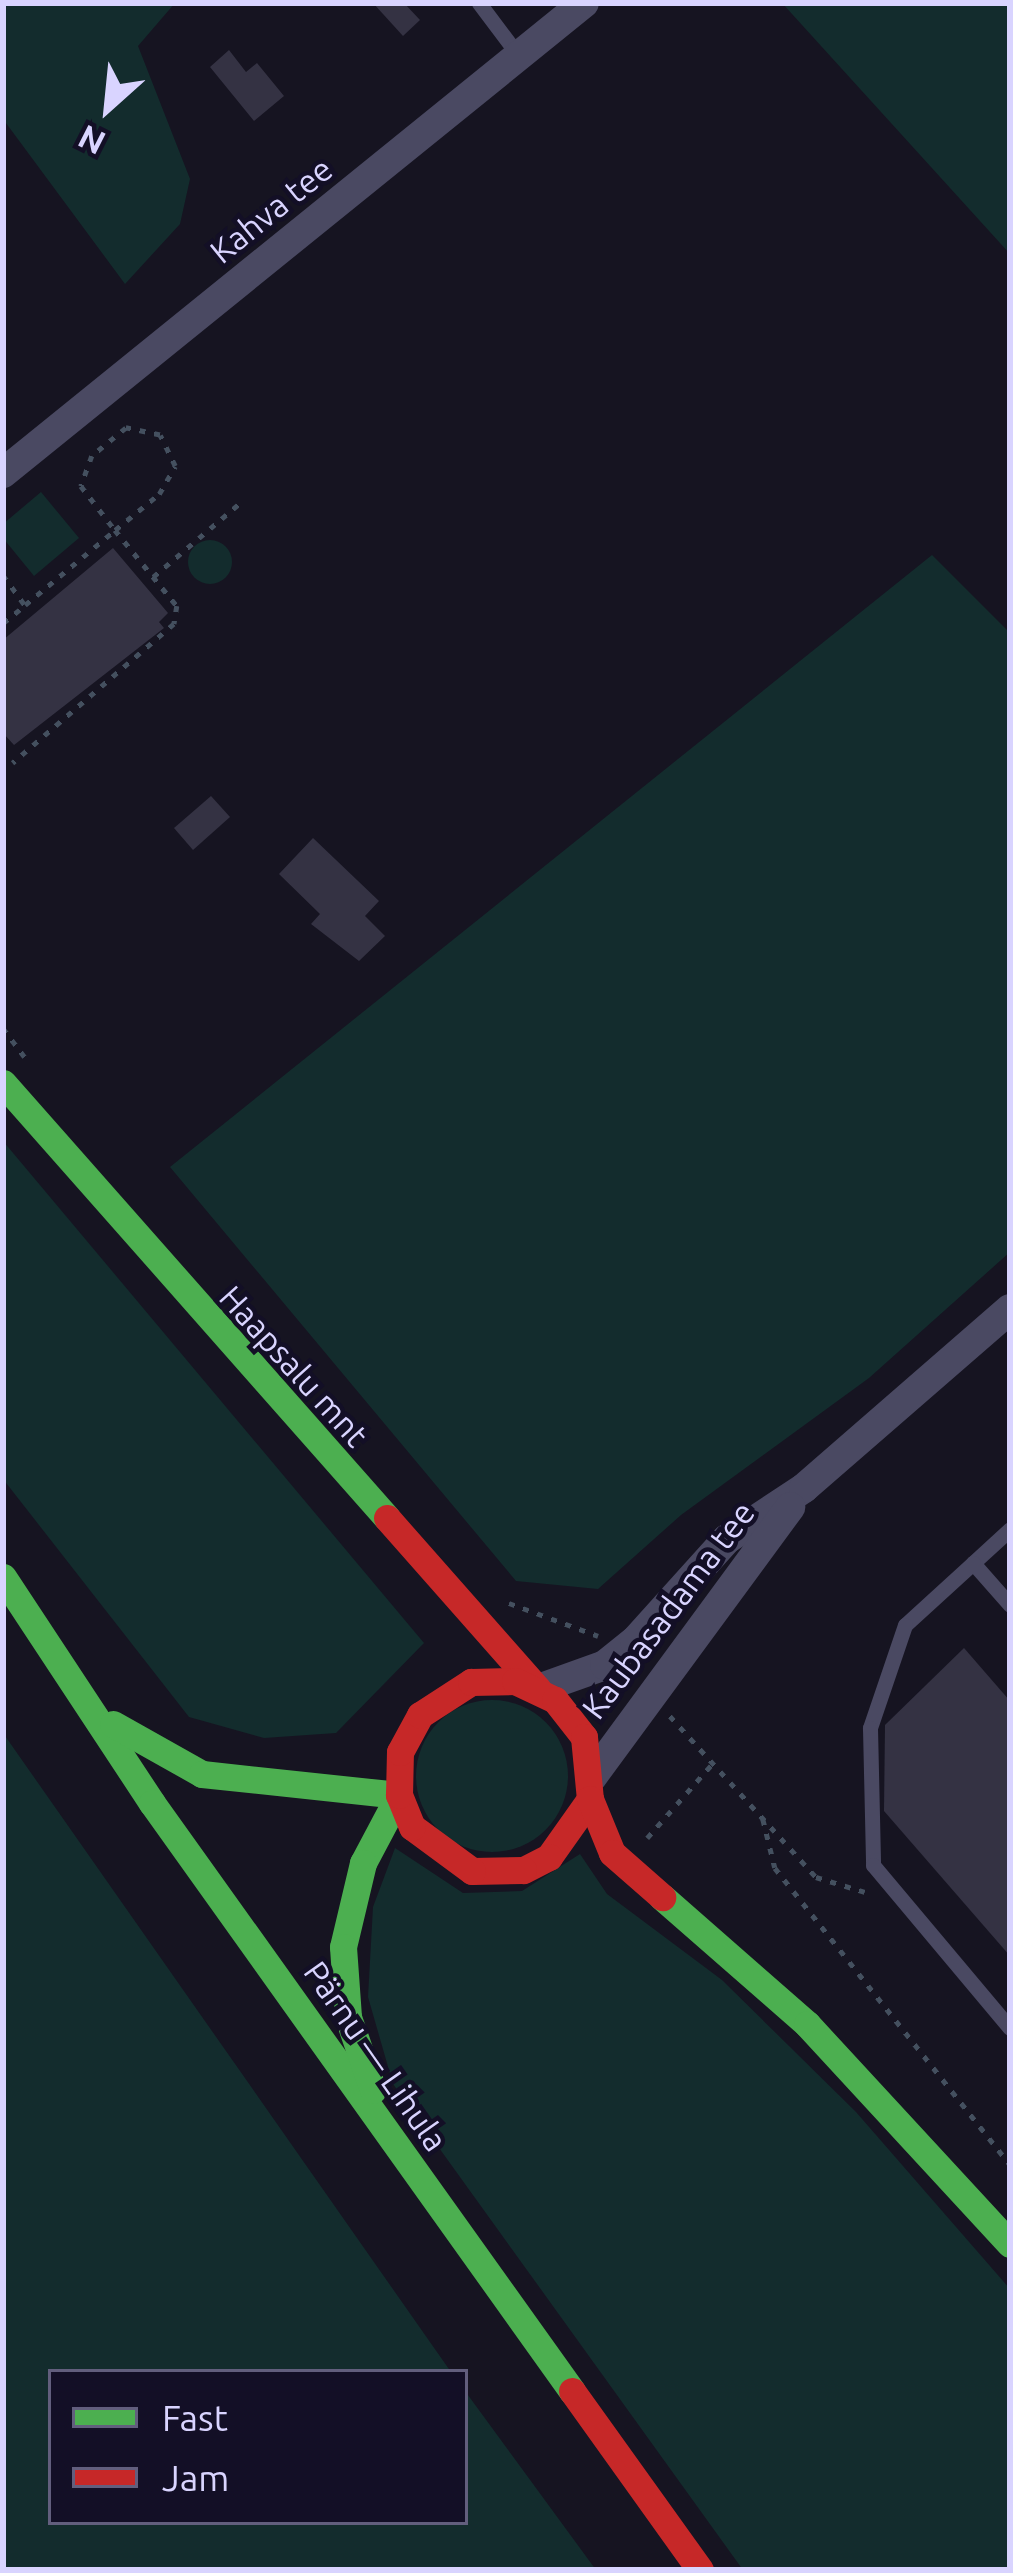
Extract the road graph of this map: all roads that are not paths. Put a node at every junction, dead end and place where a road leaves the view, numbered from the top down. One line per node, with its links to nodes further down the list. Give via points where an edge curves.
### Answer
1 (479, 3): 3 (lane)
2 (584, 3): 3 (street, Kahva tee)
3 (518, 56): 4 (street, Kahva tee)
4 (3, 473)
5 (5, 1086): 12 (main road, Haapsalu mnt)
6 (1007, 1317): 7 (street, Kaubasadama tee)
7 (804, 1488): 12 (street, Kaubasadama tee, via 727,1540 618,1655); 14 (street, Kaubasadama tee, via 650,1692)
8 (1010, 1529): 9 (lane)
9 (973, 1563): 11 (lane); 16 (lane, via 904,1625 870,1728 874,1865)
10 (3, 1577): 13 (main road, Pärnu — Lihula)
11 (1010, 1605)
12 (538, 1690): 14 (main road, via 584,1736); 15 (main road, via 493,1679 435,1699 400,1752)
13 (83, 1696): 15 (main road, via 131,1740 183,1768); 17 (main road, Pärnu — Lihula)
14 (591, 1788): 15 (main road, via 549,1857 492,1874 428,1846); 18 (main road, via 624,1865 807,2024)
15 (399, 1795): 17 (main road, via 363,1863 344,1948 348,2017)
16 (1010, 2028)
17 (389, 2134): 19 (main road, Pärnu — Lihula)
18 (1010, 2244)
19 (700, 2570)

